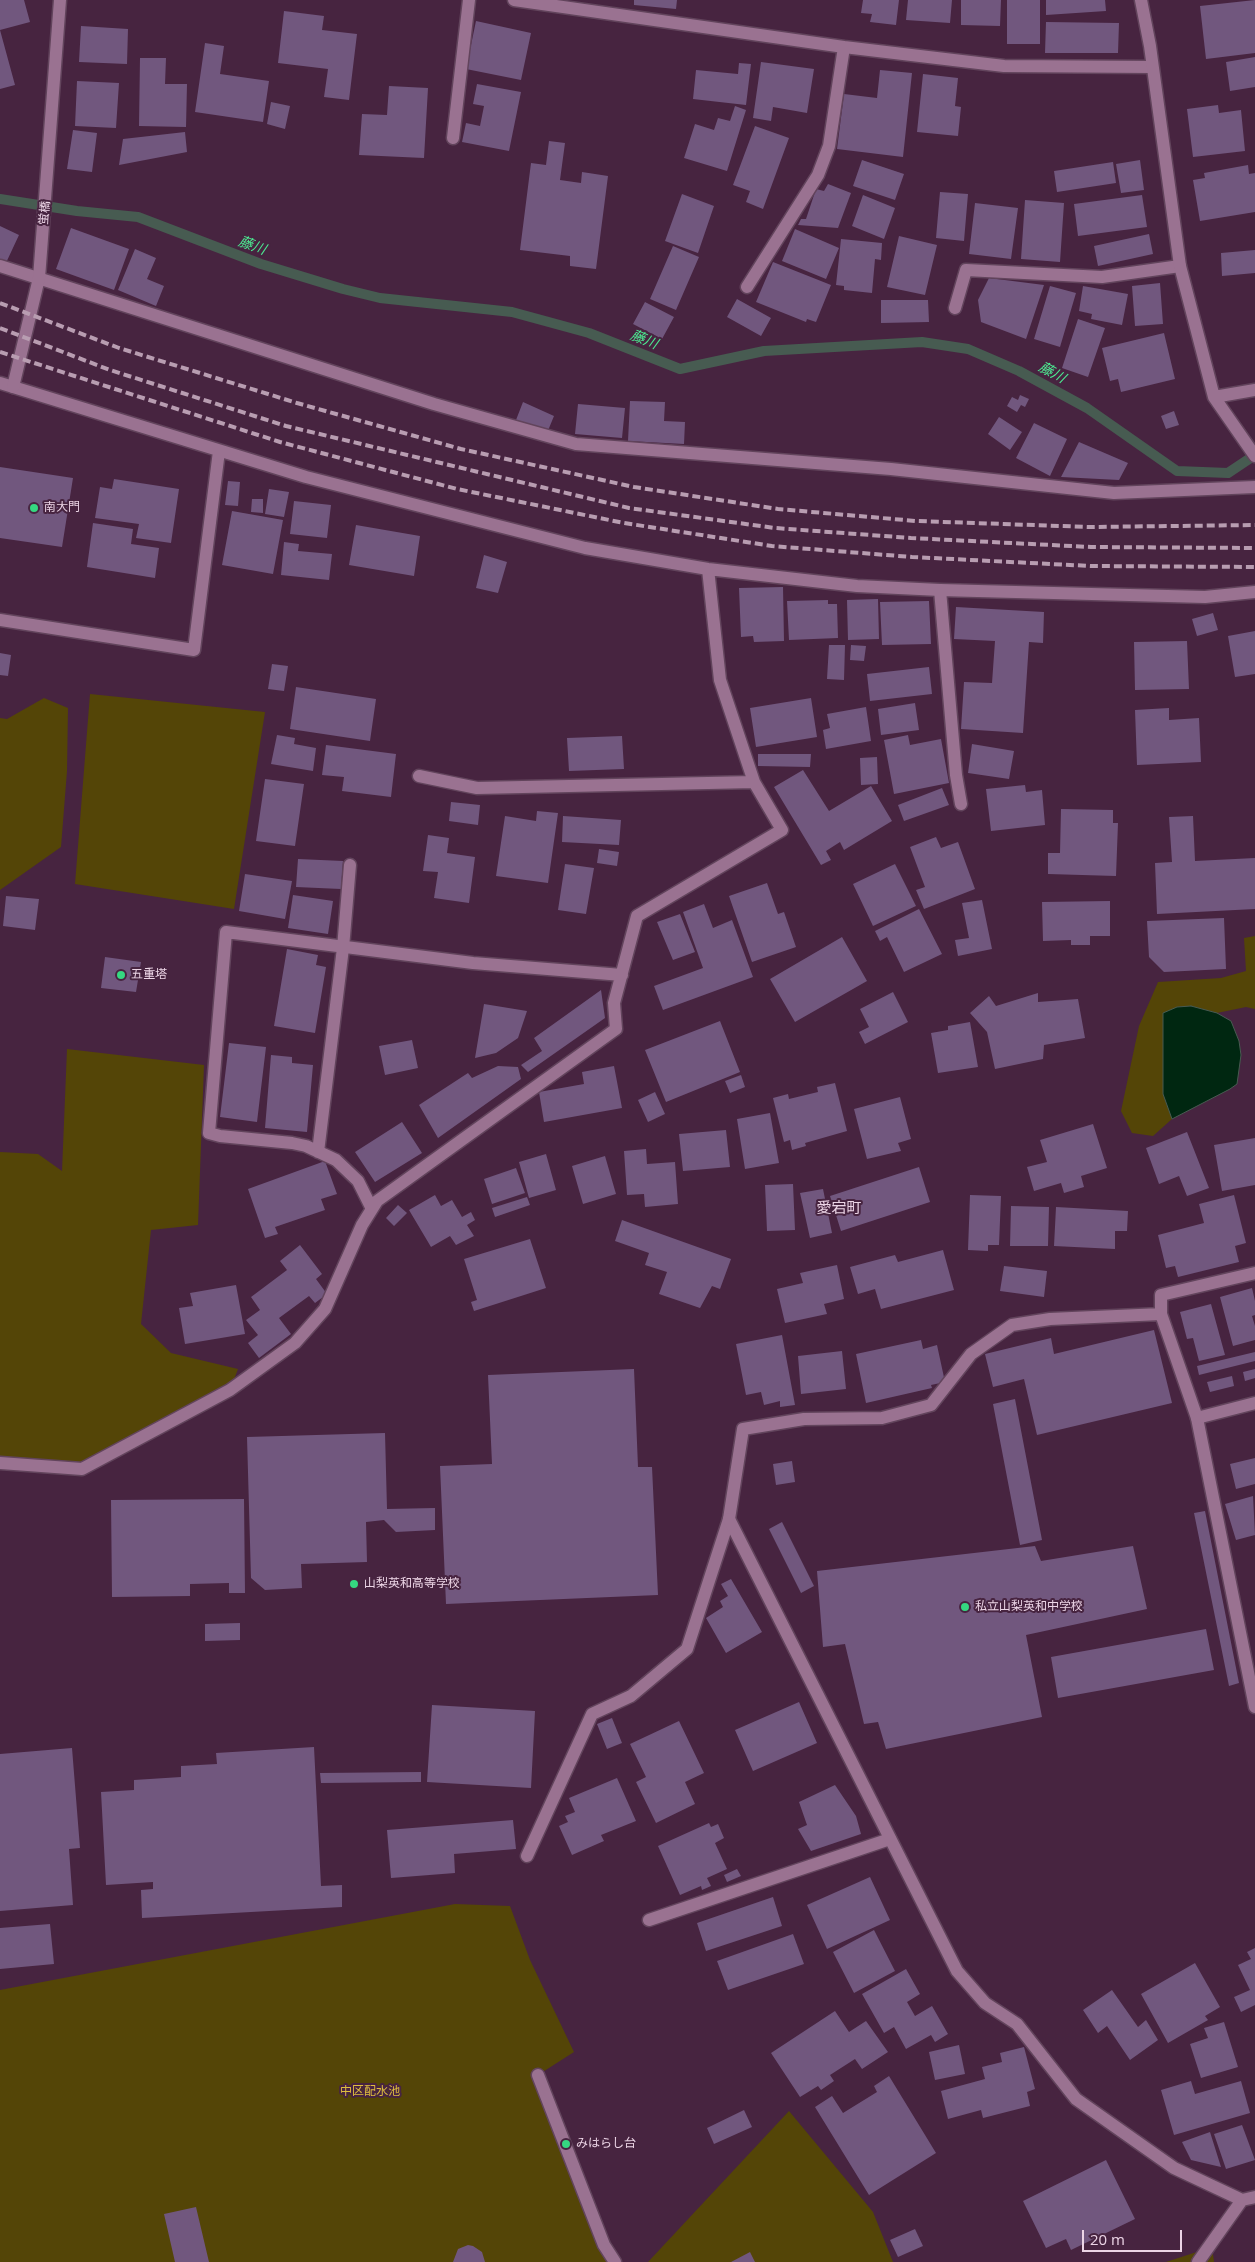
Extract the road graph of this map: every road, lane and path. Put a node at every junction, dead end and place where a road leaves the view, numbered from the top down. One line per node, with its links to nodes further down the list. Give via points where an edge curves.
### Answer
1 (60, 0): 10 (street, 蛍橋)
2 (469, 0): 7 (street)
3 (514, 0): 5 (street)
4 (1141, 0): 6 (street)
5 (844, 47): 6 (street, via 1004,66); 11 (street, via 829,146 818,175)
6 (1152, 67): 9 (street)
7 (453, 138)
8 (0, 266): 10 (street)
9 (1180, 266): 12 (street, via 1102,277 966,270); 16 (street)
10 (39, 278): 14 (street, 蛍橋); 19 (street, via 434,404 576,444 891,469 1114,493)
11 (747, 287)
12 (955, 308)
13 (0, 383): 14 (street)
14 (13, 387): 17 (street)
15 (1255, 390): 16 (street)
16 (1214, 397): 18 (street)
17 (219, 451): 20 (street, via 306,477 585,548); 23 (street, via 194,650)
18 (1255, 456)
19 (1255, 487)
20 (708, 569): 21 (street, via 857,586); 25 (street, via 720,680)
21 (940, 590): 22 (street, via 1205,597); 26 (street)
22 (1255, 592)
23 (0, 620)
24 (419, 776): 25 (street, via 477,788)
25 (754, 782): 29 (street, via 782,830 637,916)
26 (961, 804)
27 (350, 865): 28 (street)
28 (343, 948): 29 (street); 30 (street); 30 (street, via 226,932 209,1133 292,1143)
29 (622, 975): 31 (street, via 614,1003 616,1029 391,1190)
30 (318, 1152): 31 (street, via 336,1160 358,1182)
31 (372, 1208): 36 (street, via 325,1309 295,1343 230,1390 82,1469)
32 (1255, 1273): 33 (street, via 1161,1295)
33 (1161, 1314): 35 (street); 37 (street, via 1050,1318 1012,1325 971,1354 931,1405 882,1418 804,1418 743,1429)
34 (1255, 1403): 35 (street)
35 (1196, 1418): 38 (street)
36 (0, 1462)
37 (729, 1519): 39 (street); 40 (street, via 687,1649 631,1696 592,1714)
38 (1254, 1700)
39 (890, 1839): 41 (street); 44 (street, via 957,1971 986,2003 1017,2024 1076,2099 1174,2168)
40 (527, 1856)
41 (649, 1920)
42 (538, 2075): 45 (street, via 604,2245)
43 (1255, 2197): 44 (street)
44 (1242, 2200): 46 (street)
45 (614, 2262)
46 (1198, 2262)

